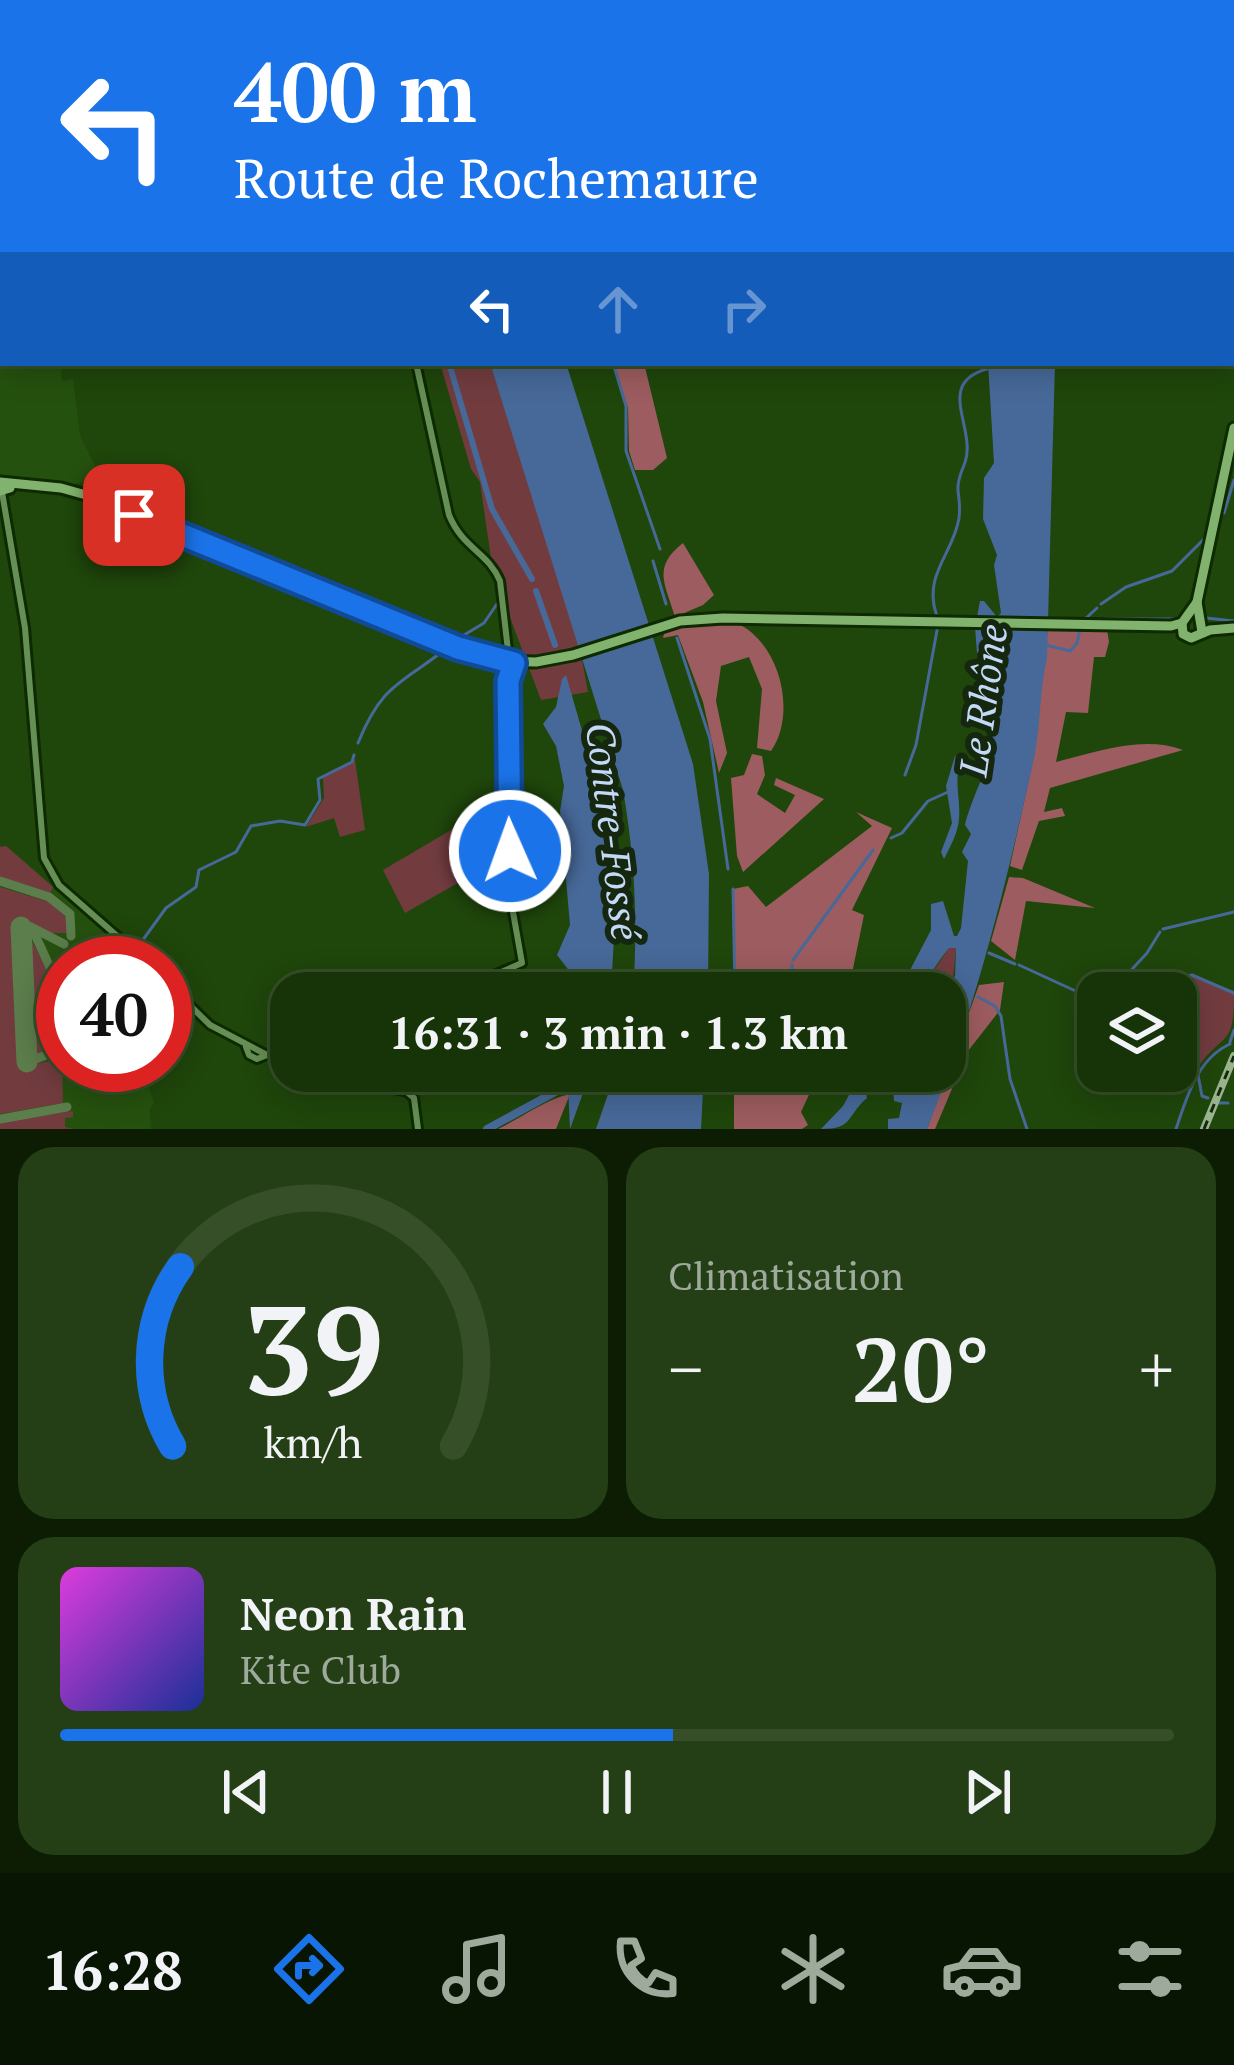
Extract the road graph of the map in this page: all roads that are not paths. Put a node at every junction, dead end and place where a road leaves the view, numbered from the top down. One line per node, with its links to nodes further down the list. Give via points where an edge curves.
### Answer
1 (417, 366): 4 (street, via 449,514 458,536 500,581)
2 (1234, 428): 4 (main road, via 1189,624 723,618 660,626 573,655)
3 (3, 488): 4 (main road, via 33,484 86,495); 5 (street, via 24,616 41,845 68,894)
4 (506, 661): 6 (street, via 507,878 522,963)
5 (117, 936)
6 (501, 972)
7 (192, 1009): 8 (street)
8 (270, 1054)
9 (404, 1092): 10 (street)
10 (408, 1093): 11 (street)
11 (418, 1129)

